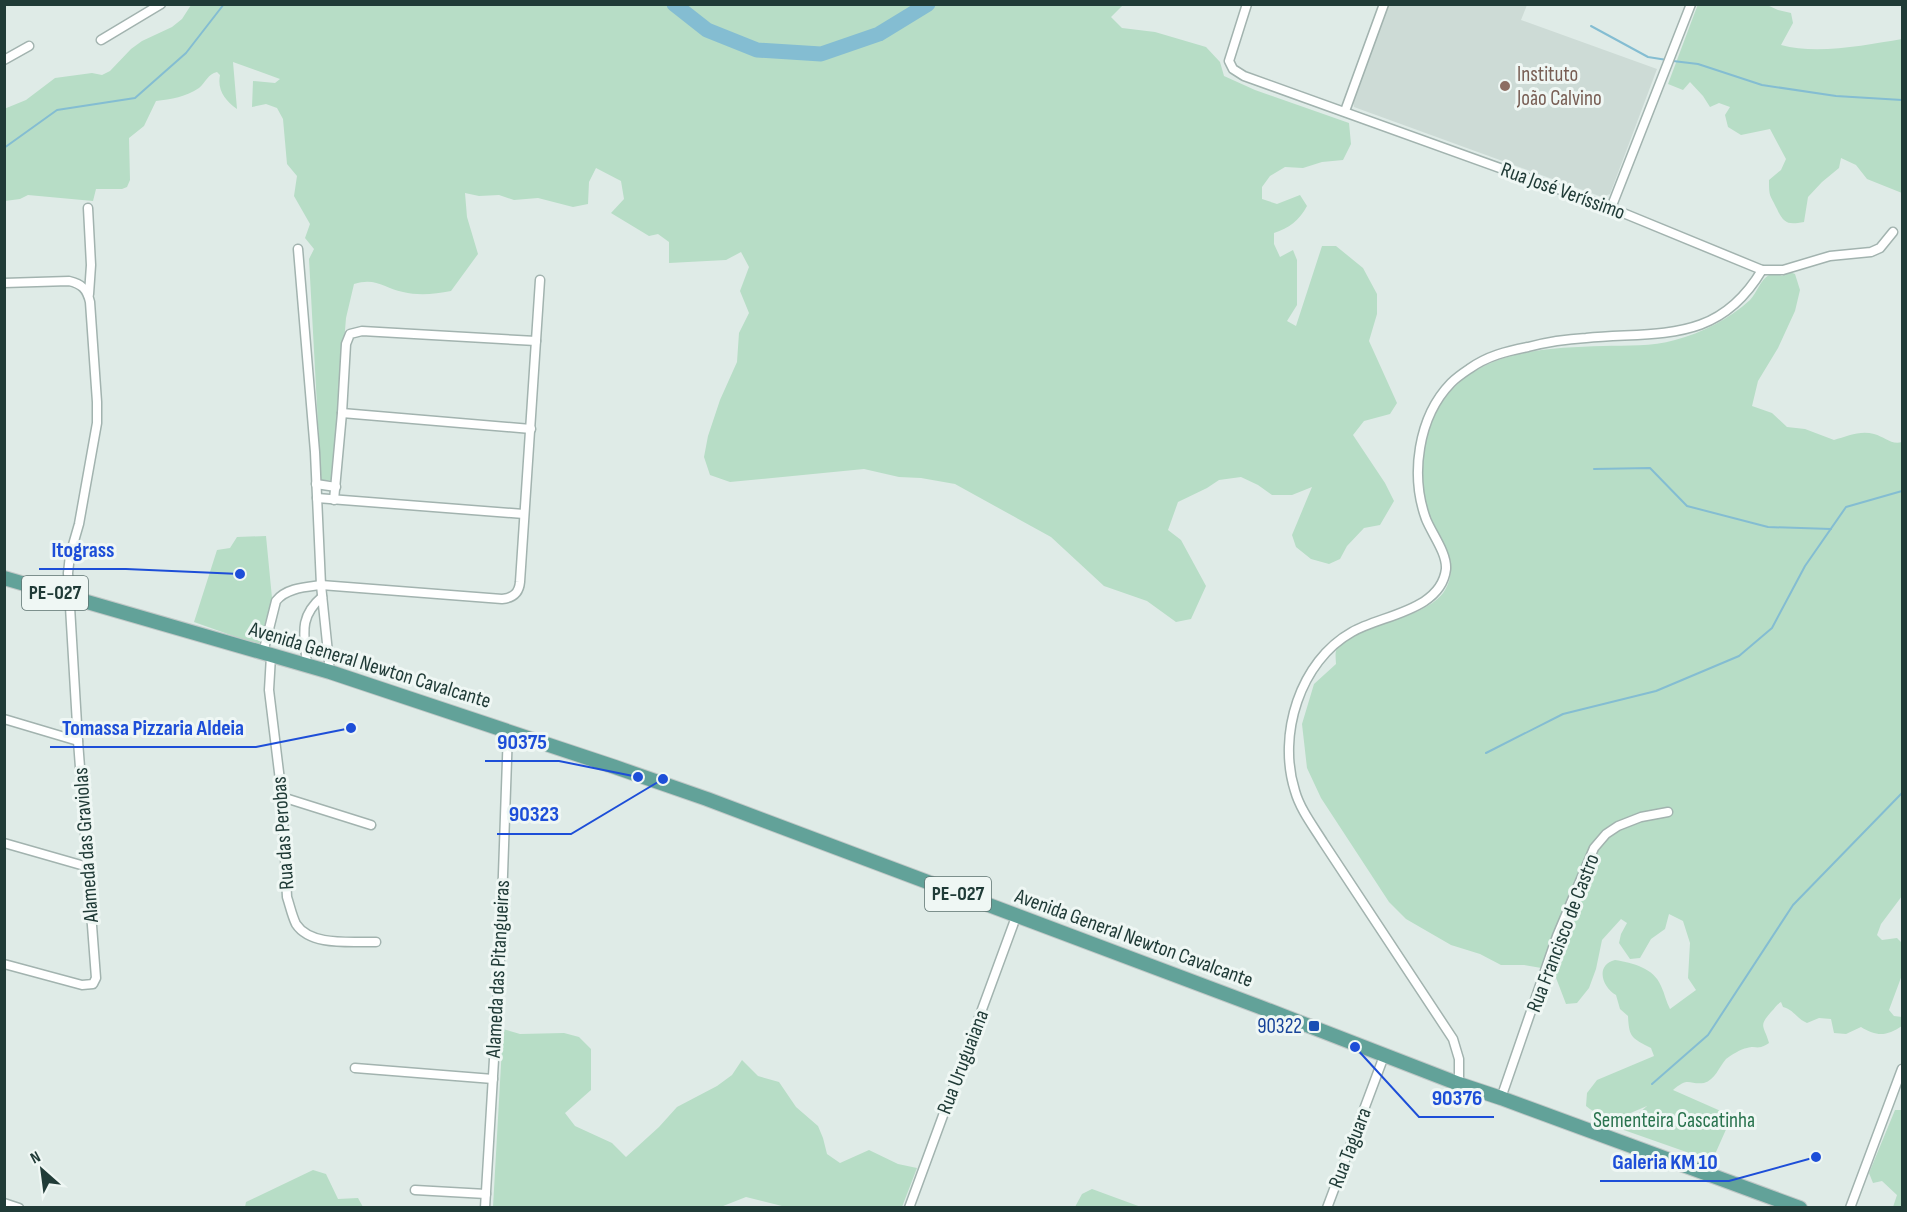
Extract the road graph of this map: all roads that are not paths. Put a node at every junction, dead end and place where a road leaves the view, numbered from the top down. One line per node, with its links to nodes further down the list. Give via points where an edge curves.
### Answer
1 (161, 4): 5 (street)
2 (1248, 4): 8 (street, Rua José Veríssimo, via 1230,65 1244,76)
3 (1384, 4): 8 (street)
4 (1691, 4): 10 (street)
5 (101, 40)
6 (29, 46): 7 (street)
7 (4, 60)
8 (1345, 111): 10 (street, Rua José Veríssimo)
9 (88, 208): 16 (street, Alameda das Graviolas)
10 (1611, 208): 13 (street, Rua José Veríssimo)
11 (1893, 232): 13 (street, Rua José Veríssimo, via 1880,248 1871,252 1830,256 1783,270)
12 (298, 249): 20 (street)
13 (1762, 270): 47 (street, via 1738,303 1685,330 1587,338 1507,351 1451,382 1427,419 1419,478 1422,507 1443,555 1446,569 1442,581 1414,608 1367,624 1332,647 1296,704 1287,749 1295,792 1323,842 1453,1039)
14 (540, 280): 17 (street)
15 (4, 283): 16 (street, via 61,281 76,283)
16 (88, 294): 27 (street, Alameda das Graviolas, via 97,423 68,564)
17 (536, 341): 18 (street, via 354,332 345,344); 19 (street)
18 (342, 413): 19 (street); 21 (street)
19 (531, 429): 24 (street)
20 (316, 484): 21 (street); 22 (street)
21 (336, 487): 23 (street)
22 (317, 498): 23 (street); 26 (street)
23 (334, 500): 24 (street)
24 (524, 514): 26 (street, via 520,586 511,598)
25 (4, 578): 27 (main road, PE-027)
26 (321, 585): 28 (street); 29 (street, Rua das Perobas, via 292,590 279,597 272,608)
27 (69, 597): 29 (main road, Avenida General Newton Cavalcante / PE-027); 34 (street, Alameda das Graviolas)
28 (322, 597): 30 (street, via 306,616); 31 (street)
29 (267, 654): 30 (main road, Avenida General Newton Cavalcante / PE-027); 35 (street, Rua das Perobas)
30 (307, 666): 31 (main road, Avenida General Newton Cavalcante / PE-027)
31 (330, 672): 33 (main road, Avenida General Newton Cavalcante / PE-027)
32 (4, 719): 34 (street)
33 (508, 731): 40 (main road, Avenida General Newton Cavalcante / PE-027, via 707,799); 46 (street, Alameda das Pitangueiras)
34 (78, 741): 39 (street, Alameda das Graviolas)
35 (282, 797): 37 (street); 41 (street, Rua das Perobas, via 287,897 295,922 315,938)
36 (1668, 812): 48 (street, Rua Francisco de Castro, via 1618,826 1594,848 1564,916)
37 (371, 825)
38 (4, 843): 39 (street)
39 (88, 867): 42 (street, Alameda das Graviolas, via 97,973 93,984 76,984)
40 (1016, 917): 43 (main road, Avenida General Newton Cavalcante / PE-027); 54 (street, Rua Uruguaiana)
41 (376, 942)
42 (4, 963)
43 (1384, 1056): 47 (main road, Avenida General Newton Cavalcante / PE-027); 55 (street, Rua Taguara)
44 (355, 1068): 46 (street)
45 (1902, 1069): 57 (street)
46 (492, 1079): 50 (street, Alameda das Pitangueiras)
47 (1460, 1084): 48 (main road, Avenida General Newton Cavalcante / PE-027)
48 (1501, 1098): 56 (main road, Avenida General Newton Cavalcante / PE-027)
49 (415, 1190): 50 (street)
50 (486, 1194): 53 (street, Alameda das Pitangueiras)
51 (4, 1203): 52 (street)
52 (19, 1208)
53 (485, 1208)
54 (909, 1208)
55 (1328, 1208)
56 (1800, 1208)
57 (1850, 1208)

